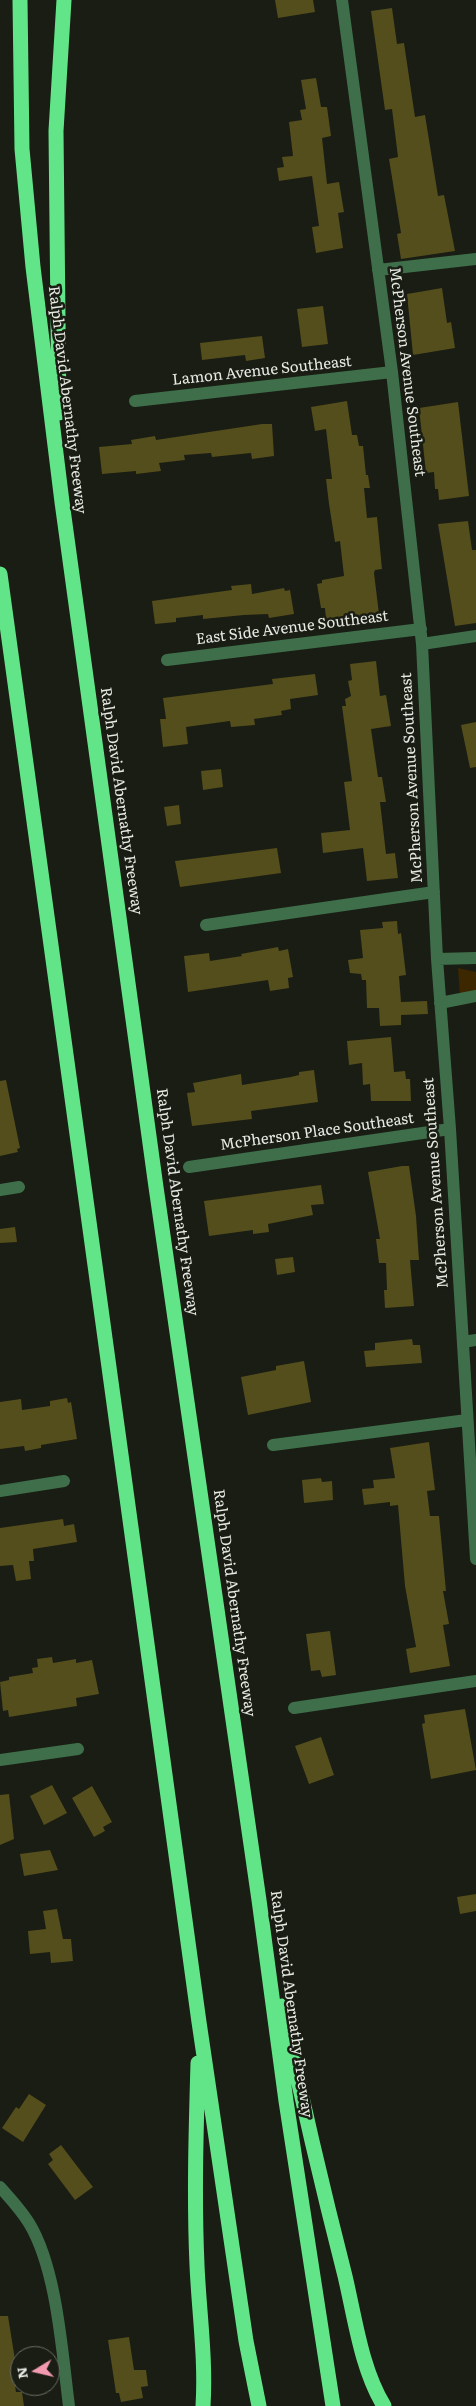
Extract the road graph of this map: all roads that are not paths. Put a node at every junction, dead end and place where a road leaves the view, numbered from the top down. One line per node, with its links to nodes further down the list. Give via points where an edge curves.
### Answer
1 (20, 0): 8 (highway, Ralph David Abernathy Freeway, via 23,159 32,267)
2 (64, 0): 8 (highway, via 56,131 55,220)
3 (342, 0): 5 (street, McPherson Avenue Southeast)
4 (476, 259): 5 (street)
5 (378, 270): 6 (street, McPherson Avenue Southeast)
6 (392, 372): 7 (street, Lamon Avenue Southeast); 11 (street, McPherson Avenue Southeast)
7 (135, 401)
8 (62, 502): 37 (highway, Ralph David Abernathy Freeway)
9 (0, 574): 14 (highway)
10 (0, 604): 14 (highway)
11 (421, 629): 13 (street, McPherson Avenue Southeast); 15 (street, East Side Avenue Southeast)
12 (476, 636): 13 (street)
13 (422, 644): 16 (street, McPherson Avenue Southeast)
14 (11, 653): 38 (highway)
15 (167, 660)
16 (434, 892): 17 (street); 19 (street, McPherson Avenue Southeast)
17 (206, 925)
18 (476, 958): 19 (street)
19 (437, 959): 21 (street, McPherson Avenue Southeast)
20 (476, 996): 21 (street)
21 (440, 1003): 22 (street, McPherson Avenue Southeast)
22 (450, 1129): 23 (street, McPherson Place Southeast); 27 (street, McPherson Avenue Southeast)
23 (188, 1167)
24 (18, 1187): 25 (street)
25 (0, 1190)
26 (476, 1340): 27 (street)
27 (462, 1342): 28 (street, McPherson Avenue Southeast)
28 (467, 1420): 29 (street); 32 (street, McPherson Avenue Southeast)
29 (273, 1445)
30 (64, 1482): 31 (street)
31 (0, 1491)
32 (476, 1559)
33 (476, 1681): 34 (street)
34 (294, 1708)
35 (78, 1748): 36 (street)
36 (0, 1760)
37 (259, 1900): 43 (highway, Ralph David Abernathy Freeway, via 288,2120); 44 (highway, via 322,2182 372,2381)
38 (199, 2022): 41 (highway, via 196,2203 205,2381); 42 (highway, via 246,2341)
39 (0, 2187): 40 (street, via 29,2223 41,2248 56,2314)
40 (69, 2406)
41 (203, 2406)
42 (259, 2406)
43 (334, 2406)
44 (384, 2406)

